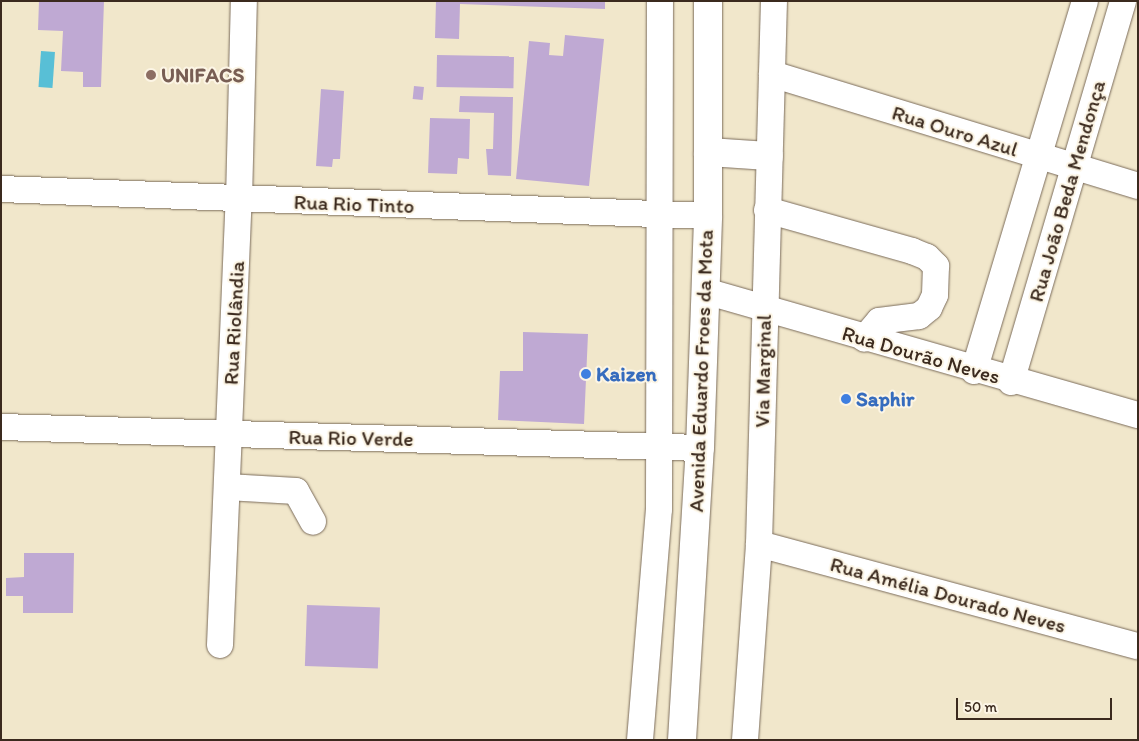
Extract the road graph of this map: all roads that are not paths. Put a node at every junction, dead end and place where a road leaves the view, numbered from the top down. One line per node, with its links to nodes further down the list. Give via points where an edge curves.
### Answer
1 (244, 1): 14 (street, Rua Riolândia)
2 (660, 1): 16 (street)
3 (708, 1): 8 (highway, Avenida Eduardo Froes da Mota)
4 (774, 1): 7 (street, Via Marginal)
5 (1085, 1): 10 (street, Rua João Beda Mendonça)
6 (1123, 1): 11 (street, Rua João Beda Mendonça)
7 (772, 74): 9 (street, Via Marginal); 10 (street, Rua Ouro Azul)
8 (708, 152): 9 (highway); 17 (highway, Avenida Eduardo Froes da Mota)
9 (769, 156): 15 (street, Via Marginal)
10 (1039, 157): 11 (street, Rua Ouro Azul); 21 (street, Rua João Beda Mendonça)
11 (1074, 167): 12 (street, Rua Ouro Azul); 22 (street, Rua João Beda Mendonça)
12 (1138, 186)
13 (1, 189): 14 (street, Rua Rio Tinto)
14 (240, 200): 16 (street, Rua Rio Tinto); 25 (street, Rua Riolândia)
15 (767, 210): 19 (street, Via Marginal); 20 (street, via 912,252 927,257 936,266 935,295 929,308 919,316 880,321)
16 (660, 214): 17 (street, Rua Rio Tinto); 26 (street)
17 (708, 216): 18 (highway, Avenida Eduardo Froes da Mota)
18 (705, 291): 19 (street, Rua Dourão Neves); 27 (highway, Avenida Eduardo Froes da Mota)
19 (764, 308): 20 (street, Rua Dourão Neves); 30 (street, Via Marginal)
20 (864, 339): 21 (street, Rua Dourão Neves)
21 (974, 371): 22 (street, Rua Dourão Neves)
22 (1011, 382): 23 (street, Rua Dourão Neves)
23 (1138, 416)
24 (1, 427): 25 (street, Rua Rio Verde)
25 (229, 435): 26 (street, Rua Rio Verde); 28 (street, Rua Riolândia)
26 (661, 446): 27 (street, Rua Rio Verde); 33 (street, via 660,509)
27 (700, 448): 34 (highway, Avenida Eduardo Froes da Mota)
28 (227, 486): 29 (street, via 296,491); 31 (street, Rua Riolândia)
29 (313, 522)
30 (759, 544): 32 (street, Rua Amélia Dourado Neves); 35 (street, Via Marginal)
31 (220, 645)
32 (1138, 646)
33 (640, 740)
34 (682, 740)
35 (745, 740)

